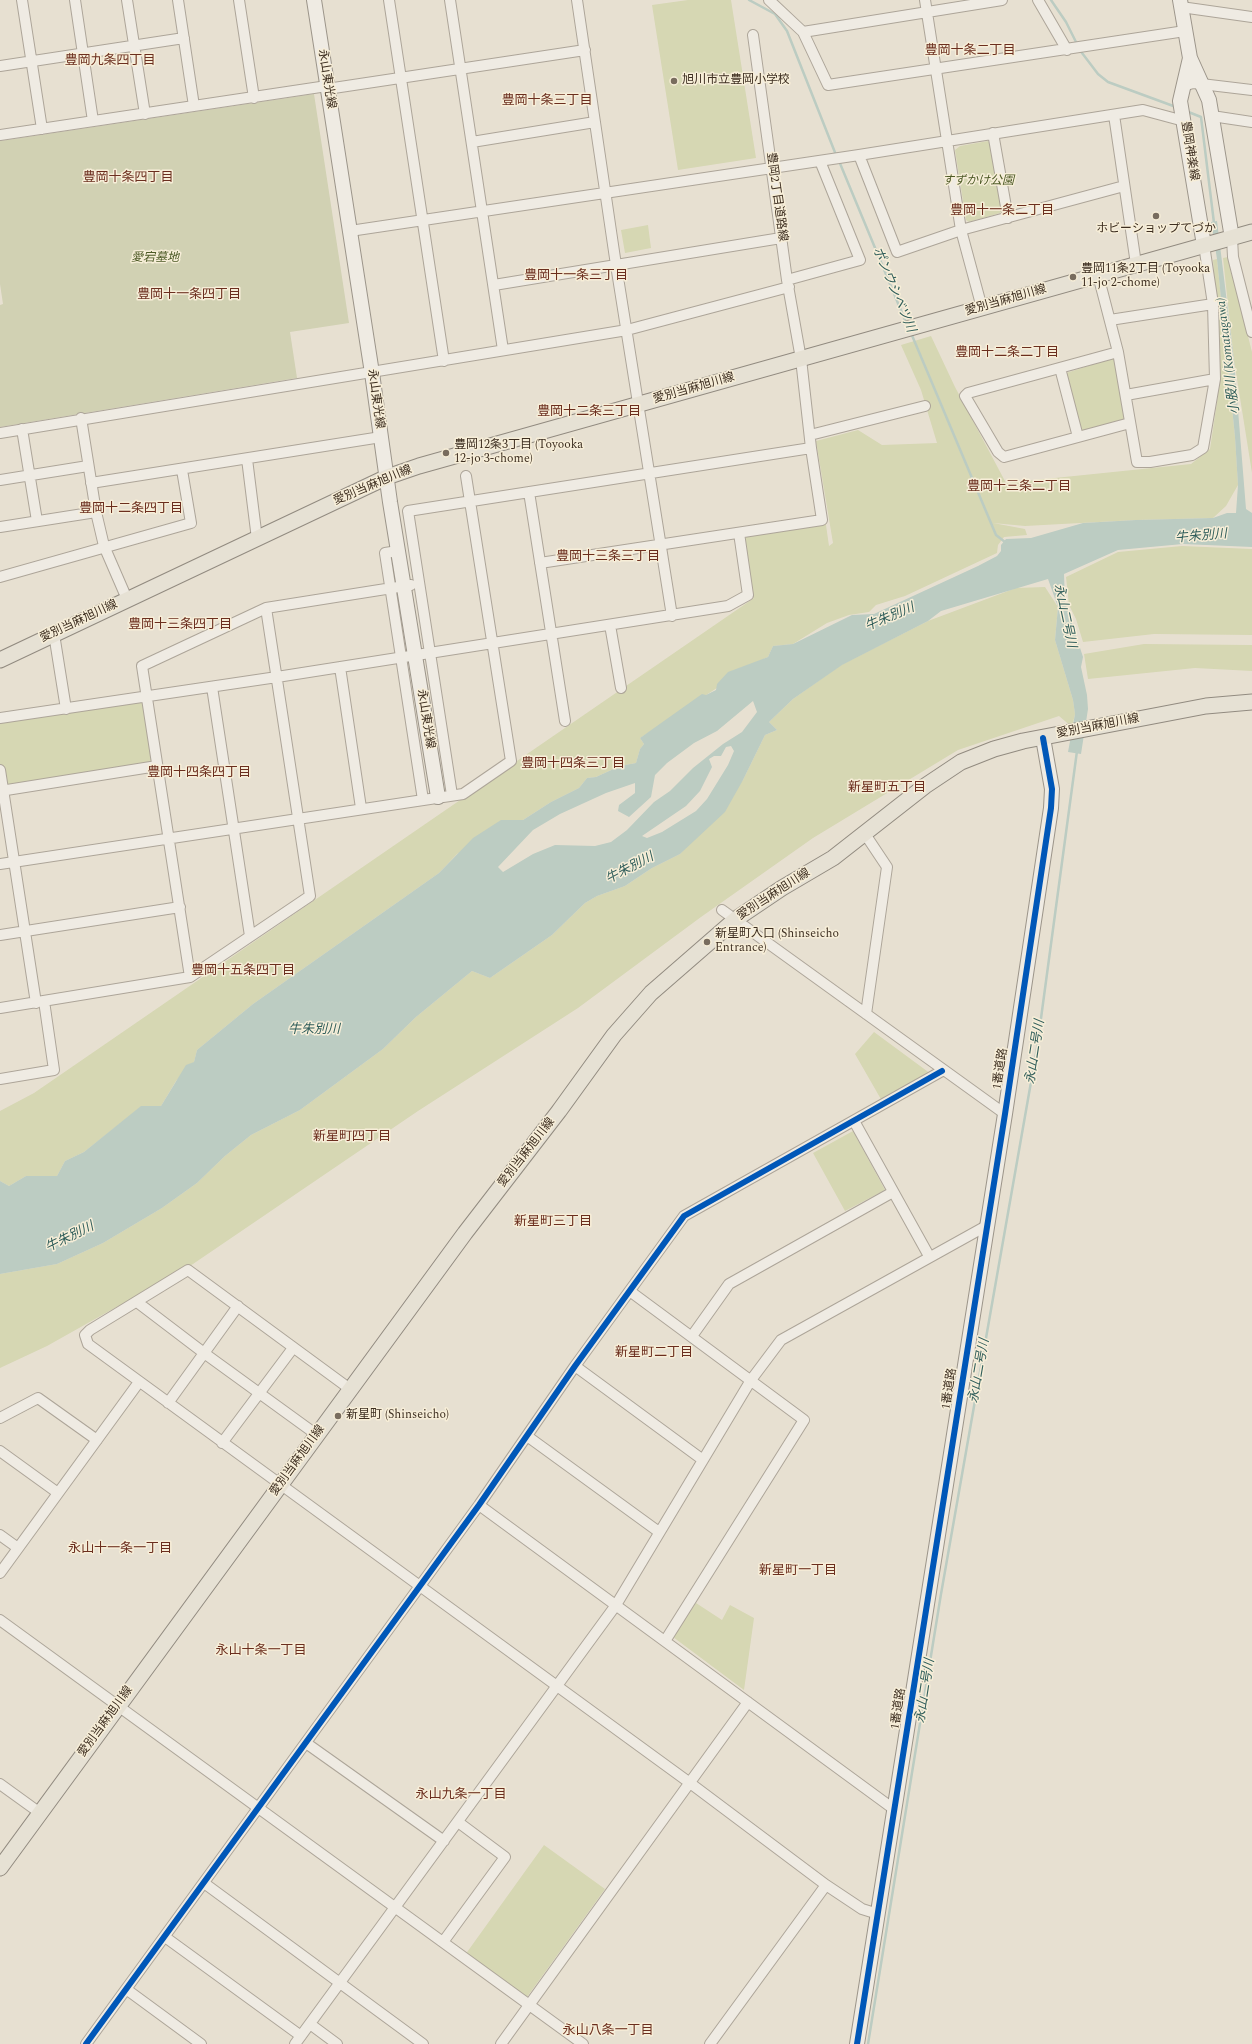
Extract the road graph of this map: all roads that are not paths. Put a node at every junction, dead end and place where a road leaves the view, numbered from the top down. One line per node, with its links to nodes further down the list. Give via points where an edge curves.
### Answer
1 (22, 0): 26 (street)
2 (75, 0): 24 (street)
3 (127, 0): 21 (street)
4 (178, 0): 20 (street)
5 (239, 0): 35 (street)
6 (314, 0): 33 (street, 永山東光線)
7 (389, 0): 30 (street)
8 (450, 0): 28 (street)
9 (577, 0): 22 (street)
10 (768, 0): 18 (street)
11 (925, 0): 15 (street)
12 (1002, 0): 15 (street)
13 (1038, 0): 23 (street)
14 (1180, 4): 16 (street); 17 (street, 豊岡神楽線)
15 (926, 12): 18 (street); 29 (street)
16 (1252, 17)
17 (1185, 31): 23 (street); 25 (street, 豊岡神楽線)
18 (802, 32): 29 (street, via 828,85)
19 (754, 35): 51 (street, 豊岡2丁目道路線)
20 (184, 38): 21 (street); 36 (street)
21 (134, 46): 24 (street); 38 (street)
22 (585, 50): 28 (street); 42 (street)
23 (1070, 50): 29 (street)
24 (83, 53): 26 (street); 41 (street)
25 (1190, 58): 31 (street, 豊岡神楽線); 32 (street, 豊岡神楽線)
26 (31, 61): 27 (street); 44 (street)
27 (0, 66)
28 (460, 69): 30 (street); 48 (street)
29 (936, 69): 47 (street)
30 (401, 78): 33 (street); 56 (street)
31 (1202, 84): 32 (street); 34 (street); 40 (street, 豊岡神楽線)
32 (1183, 86): 37 (street, 豊岡神楽線)
33 (327, 88): 35 (street); 58 (street, 永山東光線)
34 (1252, 90)
35 (254, 98): 36 (street)
36 (194, 106): 38 (street)
37 (1182, 112): 39 (street, via 1143,110); 62 (street, 豊岡神楽線)
38 (145, 114): 41 (street)
39 (1114, 114): 45 (street); 52 (street)
40 (1212, 116): 43 (street); 61 (street, 豊岡神楽線)
41 (93, 121): 44 (street)
42 (595, 122): 48 (street); 53 (street)
43 (1252, 122)
44 (42, 129): 46 (street)
45 (993, 134): 47 (street); 55 (street)
46 (0, 135)
47 (946, 141): 49 (street); 57 (street)
48 (472, 142): 54 (street)
49 (860, 155): 50 (street); 57 (street, via 897,252)
50 (820, 161): 51 (street); 66 (street, via 860,260)
51 (772, 168): 53 (street); 60 (street, 豊岡2丁目道路線)
52 (1124, 186): 55 (street); 63 (street)
53 (605, 192): 54 (street); 64 (street)
54 (482, 210): 56 (street); 67 (street)
55 (1008, 218): 57 (street)
56 (423, 220): 58 (street); 77 (street)
57 (961, 230): 69 (street)
58 (350, 231): 79 (street, 永山東光線)
59 (1252, 232): 61 (main road, 愛別当麻旭川線)
60 (781, 238): 64 (street); 66 (street, 豊岡2丁目道路線)
61 (1229, 239): 62 (main road, 愛別当麻旭川線); 70 (street)
62 (1207, 244): 63 (main road, 愛別当麻旭川線); 68 (street)
63 (1136, 264): 65 (main road, 愛別当麻旭川線)
64 (616, 265): 67 (street); 72 (street)
65 (1098, 275): 69 (main road, 愛別当麻旭川線); 71 (street)
66 (788, 284): 72 (street); 76 (street, 豊岡2丁目道路線)
67 (494, 285): 74 (street)
68 (1213, 304): 71 (street); 80 (street)
69 (982, 308): 76 (main road, 愛別当麻旭川線)
70 (1250, 314): 73 (street)
71 (1110, 320): 75 (street)
72 (627, 330): 74 (street); 82 (street)
73 (1252, 332)
74 (503, 350): 77 (street)
75 (1118, 352): 78 (street); 81 (street)
76 (801, 359): 82 (main road, 愛別当麻旭川線); 88 (street, 豊岡2丁目道路線)
77 (444, 361): 79 (street)
78 (1060, 368): 90 (street); 90 (street, via 968,393 965,396 998,452 1004,457)
79 (372, 373): 84 (street); 89 (street, 永山東光線)
80 (1215, 379): 81 (street); 85 (street, via 1203,448 1192,455 1137,462)
81 (1126, 395): 85 (street)
82 (639, 404): 95 (street); 98 (main road, 愛別当麻旭川線)
83 (925, 406): 88 (street)
84 (81, 418): 86 (street); 93 (street)
85 (1130, 423): 90 (street)
86 (22, 429): 87 (street); 96 (street)
87 (0, 433)
88 (810, 435): 91 (street, 豊岡2丁目道路線)
89 (381, 437): 92 (street); 98 (street, 永山東光線)
90 (1078, 437)
91 (811, 448): 95 (street); 106 (street, 豊岡2丁目道路線, via 822,520)
92 (247, 459): 94 (street); 107 (street)
93 (88, 466): 96 (street); 100 (street)
94 (182, 470): 100 (street); 109 (street, via 191,523)
95 (649, 473): 101 (street); 108 (street)
96 (30, 476): 99 (street); 104 (street)
97 (466, 476): 102 (street)
98 (387, 477): 107 (main road, 愛別当麻旭川線); 113 (street, 永山東光線, via 398,551)
99 (0, 480)
100 (91, 483): 103 (street)
101 (529, 492): 102 (street); 110 (street)
102 (470, 501): 112 (street, via 408,511); 120 (street)
103 (96, 512): 104 (street); 109 (street)
104 (37, 521): 105 (street)
105 (0, 527)
106 (739, 533): 108 (street); 116 (street, via 748,595 728,606)
107 (257, 539): 114 (main road, 愛別当麻旭川線)
108 (660, 544): 110 (street); 116 (street)
109 (104, 546): 111 (street); 114 (street)
110 (540, 563): 119 (street)
111 (0, 577)
112 (419, 583): 113 (street); 121 (street)
113 (398, 587): 115 (street); 122 (street, 永山東光線)
114 (127, 599): 118 (main road, 愛別当麻旭川線)
115 (266, 608): 125 (street); 128 (street, via 142,666)
116 (672, 616): 117 (street)
117 (610, 625): 119 (street); 127 (street)
118 (54, 634): 123 (main road, 愛別当麻旭川線); 130 (street)
119 (551, 634): 120 (street); 132 (street)
120 (492, 643): 121 (street); 140 (street, via 511,761 463,794)
121 (429, 653): 122 (street); 133 (street)
122 (408, 657): 124 (street); 134 (street, 永山東光線); 135 (street)
123 (0, 660)
124 (340, 667): 125 (street); 143 (street)
125 (277, 677): 126 (street); 144 (street)
126 (212, 687): 128 (street); 145 (street)
127 (621, 688)
128 (147, 696): 130 (street); 137 (street)
129 (1252, 702): 136 (main road, 愛別当麻旭川線, via 1206,706)
130 (66, 709): 131 (street)
131 (0, 718)
132 (565, 721)
133 (441, 724): 134 (street); 140 (street)
134 (427, 727): 135 (street); 141 (street, 永山東光線)
135 (412, 729): 142 (street)
136 (1043, 738): 146 (main road, 愛別当麻旭川線, via 994,749 961,762 925,786); 162 (street, 1番道路, via 1052,789 1052,808)
137 (157, 766): 139 (street); 147 (street)
138 (0, 770): 139 (street)
139 (2, 791): 148 (street)
140 (452, 795): 141 (street)
141 (438, 797): 142 (street)
142 (423, 800): 143 (street)
143 (361, 808): 144 (street)
144 (298, 817): 145 (street); 155 (street, via 310,896)
145 (233, 827): 147 (street); 155 (street)
146 (865, 834): 152 (main road, 愛別当麻旭川線, via 833,858); 159 (street, via 887,867)
147 (168, 838): 148 (street); 150 (street)
148 (14, 861): 149 (street); 153 (street)
149 (0, 864)
150 (180, 907): 153 (street); 156 (street)
151 (722, 910): 152 (street)
152 (736, 919): 159 (street); 176 (main road, 愛別当麻旭川線, via 651,993 614,1035)
153 (25, 931): 154 (street); 157 (street)
154 (0, 935)
155 (250, 936): 156 (street)
156 (190, 977): 157 (street)
157 (40, 1002): 158 (street); 161 (street, via 54,1070)
158 (0, 1008)
159 (866, 1014): 160 (street)
160 (942, 1071): 162 (street); 163 (street)
161 (0, 1079)
162 (1005, 1114): 165 (street, 1番道路)
163 (854, 1121): 164 (street); 167 (street, via 684,1216)
164 (892, 1192): 166 (street); 170 (street, via 729,1284)
165 (988, 1225): 166 (street); 204 (street, 1番道路)
166 (929, 1256): 174 (street, via 781,1340)
167 (630, 1292): 170 (street); 173 (street)
168 (137, 1302): 169 (street, via 188,1270); 172 (street); 175 (street, via 90,1330 85,1338 88,1344)
169 (238, 1306): 171 (street); 172 (street)
170 (692, 1336): 174 (street)
171 (293, 1348): 176 (street); 177 (street)
172 (204, 1353): 177 (street); 178 (street)
173 (575, 1366): 181 (street); 185 (street)
174 (751, 1380): 185 (street); 196 (street, via 804,1420)
175 (139, 1382): 178 (street); 182 (street)
176 (350, 1389): 180 (main road, 愛別当麻旭川線)
177 (260, 1394): 180 (street); 183 (street)
178 (168, 1403): 183 (street)
179 (0, 1418): 182 (street, via 38,1398)
180 (317, 1434): 186 (main road, 愛別当麻旭川線)
181 (527, 1436): 188 (street); 189 (street)
182 (98, 1440): 187 (street)
183 (222, 1443): 186 (street)
184 (0, 1451): 187 (street)
185 (703, 1460): 189 (street)
186 (280, 1485): 193 (street); 199 (main road, 愛別当麻旭川線)
187 (58, 1493): 191 (street)
188 (479, 1505): 193 (street); 194 (street)
189 (659, 1532): 194 (street)
190 (0, 1535): 191 (street)
191 (18, 1548): 192 (street)
192 (0, 1573)
193 (419, 1587): 197 (street); 200 (street)
194 (616, 1605): 196 (street); 197 (street)
195 (0, 1620): 199 (street)
196 (665, 1641): 198 (street)
197 (557, 1687): 201 (street); 206 (street)
198 (748, 1702): 201 (street); 204 (street)
199 (118, 1705): 203 (street); 205 (main road, 愛別当麻旭川線)
200 (306, 1743): 203 (street); 207 (street)
201 (690, 1783): 210 (street); 217 (street)
202 (0, 1784): 205 (street)
203 (258, 1808): 209 (street); 211 (street)
204 (895, 1810): 212 (street, 1番道路)
205 (40, 1813): 208 (main road, 愛別当麻旭川線)
206 (458, 1822): 207 (street); 214 (street, via 505,1857)
207 (444, 1841): 211 (street)
208 (0, 1868)
209 (204, 1883): 213 (street); 215 (street)
210 (826, 1885): 212 (street, via 862,1909); 226 (street)
211 (395, 1908): 214 (street); 215 (street)
212 (878, 1914): 227 (street, 1番道路)
213 (165, 1937): 216 (street); 219 (street)
214 (443, 1942): 217 (street)
215 (340, 1983): 218 (street); 223 (street)
216 (126, 1989): 220 (street); 221 (street)
217 (529, 2004): 224 (street); 225 (street)
218 (310, 2024): 219 (street); 222 (street)
219 (298, 2040)
220 (89, 2043)
221 (201, 2044)
222 (337, 2044)
223 (424, 2044)
224 (501, 2044)
225 (583, 2044)
226 (711, 2044)
227 (857, 2044)

